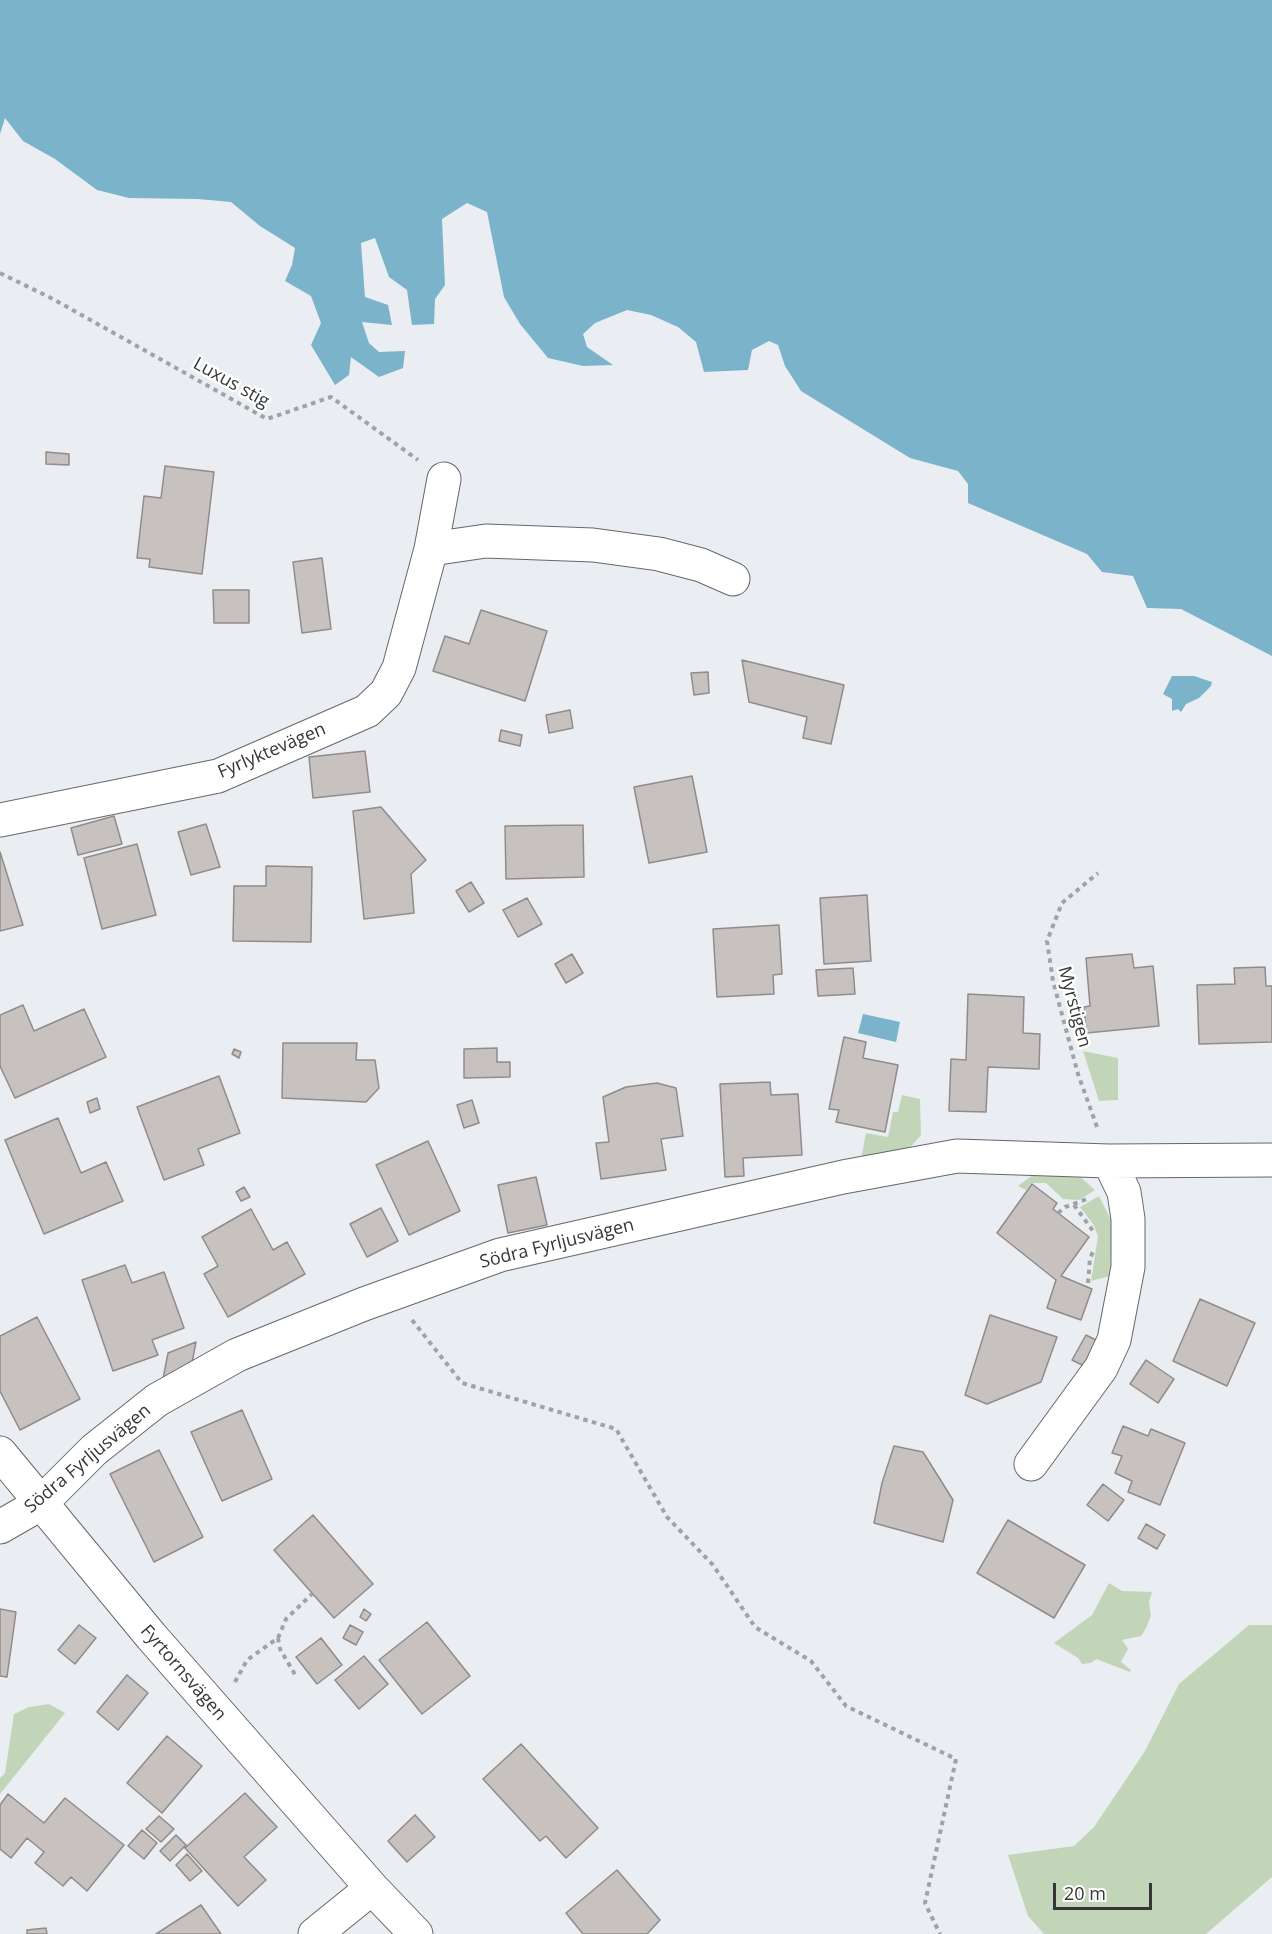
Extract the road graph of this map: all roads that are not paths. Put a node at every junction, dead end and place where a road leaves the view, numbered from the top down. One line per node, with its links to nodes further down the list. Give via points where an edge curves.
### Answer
1 (444, 479): 2 (street, Fyrlyktevägen)
2 (431, 549): 3 (street, via 486,541 593,545 659,554 701,565); 4 (street, Fyrlyktevägen, via 399,668 386,693 367,711 218,776)
3 (733, 579)
4 (0, 820)
5 (1272, 1160): 6 (street, Södra Fyrljusvägen)
6 (1109, 1161): 8 (street, via 1124,1192 1128,1219 1128,1267 1114,1340 1101,1368); 9 (street, Södra Fyrljusvägen, via 957,1156 843,1177 500,1255 237,1355 157,1400 94,1450)
7 (0, 1453): 9 (street, Fyrtornsvägen)
8 (1031, 1464)
9 (40, 1504): 10 (street, Södra Fyrljusvägen); 11 (street, Fyrtornsvägen)
10 (0, 1527)
11 (372, 1888): 12 (street); 13 (street, Fyrtornsvägen)
12 (315, 1934)
13 (416, 1934)

